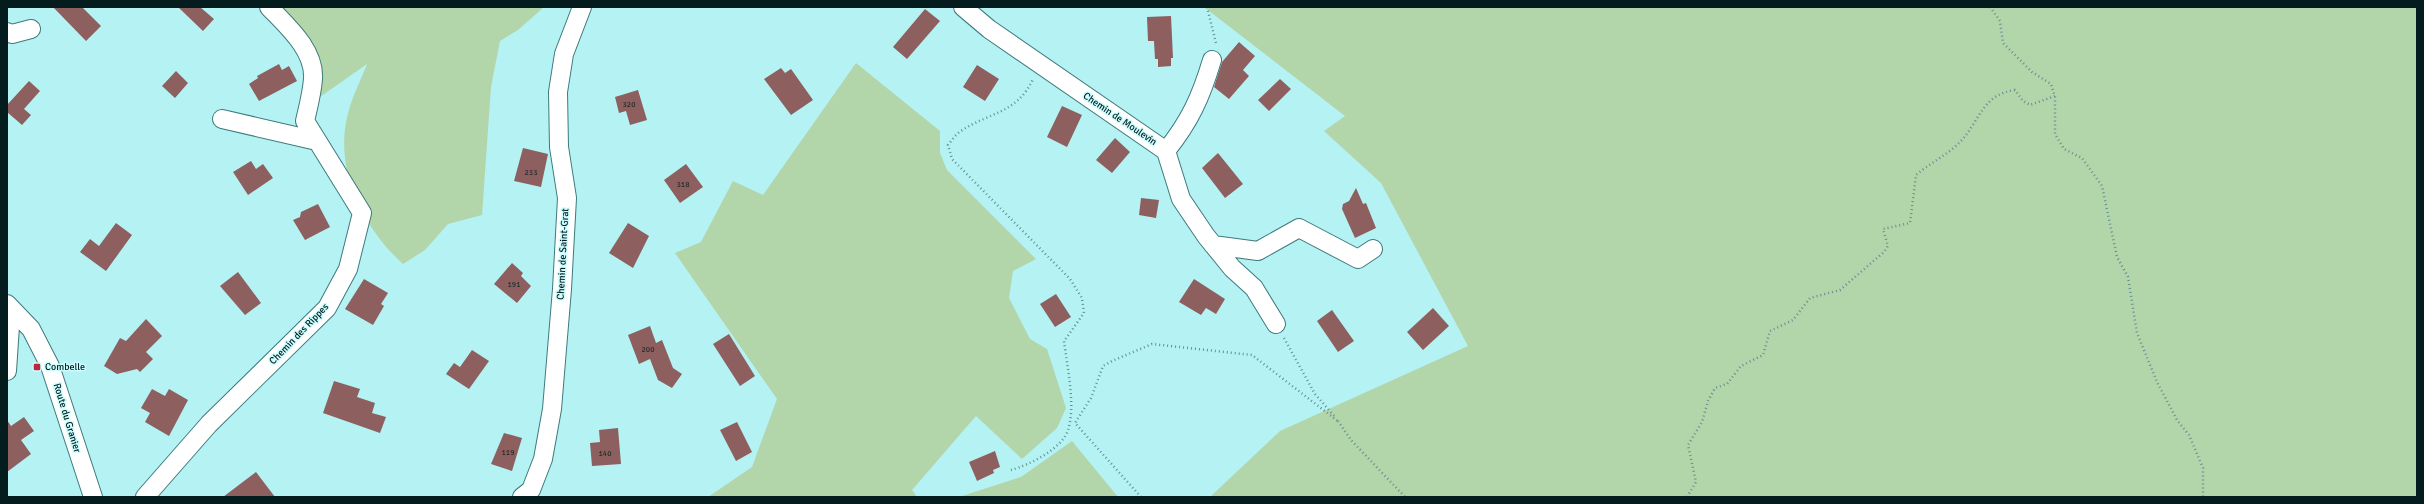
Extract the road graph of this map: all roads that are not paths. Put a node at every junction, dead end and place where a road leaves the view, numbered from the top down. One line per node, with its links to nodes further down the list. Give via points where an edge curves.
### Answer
1 (269, 7): 8 (street, Chemin des Rippes, via 294,34 311,60 313,78 305,122)
2 (582, 7): 17 (street, Chemin de Saint-Grat, via 564,54 558,92 559,147 567,198 552,409 543,459 531,490)
3 (963, 7): 9 (street, Chemin de Moulevin, via 989,29)
4 (31, 29): 5 (street, via 12,34)
5 (7, 32)
6 (1212, 60): 9 (street, via 1204,87 1186,126)
7 (222, 119): 8 (street)
8 (317, 141): 16 (street, Chemin des Rippes, via 362,213 348,268 327,308 209,424)
9 (1166, 151): 10 (street, Chemin de Moulevin, via 1181,199)
10 (1213, 245): 11 (street, via 1258,251 1299,228 1358,259); 13 (street, Chemin de Moulevin, via 1232,268 1254,288)
11 (1373, 249)
12 (10, 308): 14 (street); 15 (street, Route du Granier, via 31,329 50,366)
13 (1276, 324)
14 (7, 371)
15 (93, 497)
16 (145, 497)
17 (522, 497)

